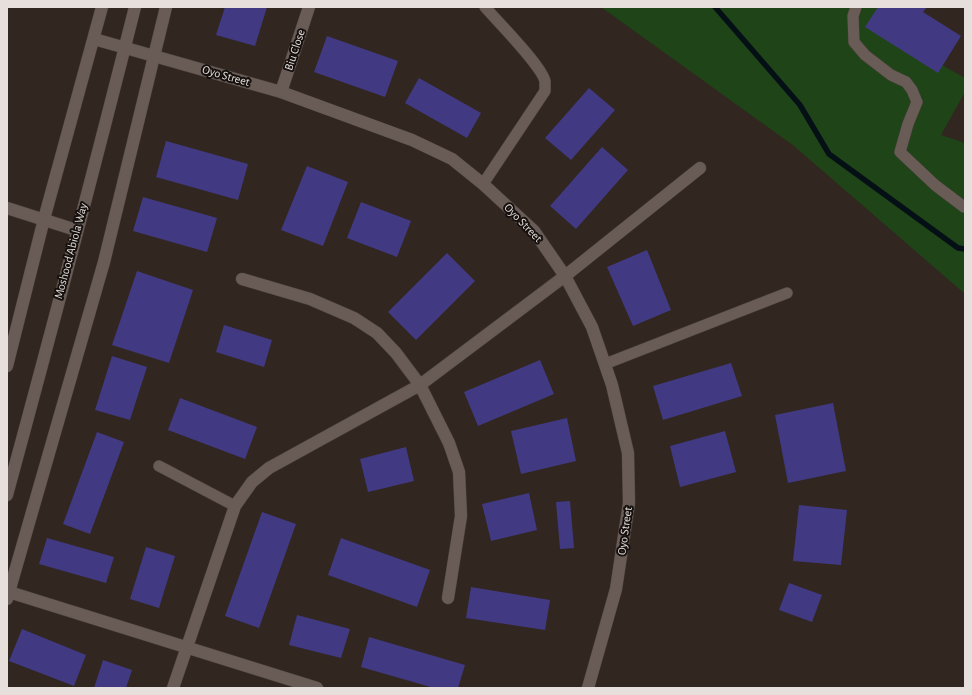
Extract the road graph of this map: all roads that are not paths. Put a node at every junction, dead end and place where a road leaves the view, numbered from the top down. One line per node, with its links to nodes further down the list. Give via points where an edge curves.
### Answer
1 (102, 7): 7 (street)
2 (135, 7): 8 (street, Moshood Abiola Way)
3 (166, 7): 9 (street)
4 (309, 7): 10 (street, Biu Close)
5 (485, 7): 12 (lane, via 536,66 545,81 545,91)
6 (856, 7): 13 (lane, via 853,16 854,42 865,55 891,75 906,82 917,102 900,152 935,185)
7 (94, 39): 8 (street, Oyo Street); 15 (street)
8 (125, 47): 9 (street, Oyo Street); 16 (street, Moshood Abiola Way)
9 (154, 56): 10 (street, Oyo Street); 26 (street, via 104,262)
10 (281, 92): 12 (street, Oyo Street, via 412,140 452,159)
11 (700, 168): 17 (street)
12 (483, 184): 17 (street, Oyo Street, via 534,231)
13 (964, 207)
14 (7, 208): 15 (street)
15 (44, 220): 16 (street); 21 (street)
16 (76, 230): 24 (street, Moshood Abiola Way)
17 (565, 276): 20 (street, Oyo Street, via 592,327); 22 (street)
18 (242, 279): 22 (street, via 310,300 354,318 377,333)
19 (787, 293): 20 (lane)
20 (605, 364): 31 (street, Oyo Street, via 628,453 629,503 616,589)
21 (7, 366)
22 (420, 385): 25 (street, via 269,468 252,482); 27 (street, via 449,443 459,472 461,516)
23 (159, 466): 25 (lane)
24 (7, 496)
25 (235, 506): 28 (street)
26 (8, 596): 28 (street)
27 (448, 598)
28 (187, 647): 29 (street); 30 (street)
29 (173, 688)
30 (317, 688)
31 (588, 688)

